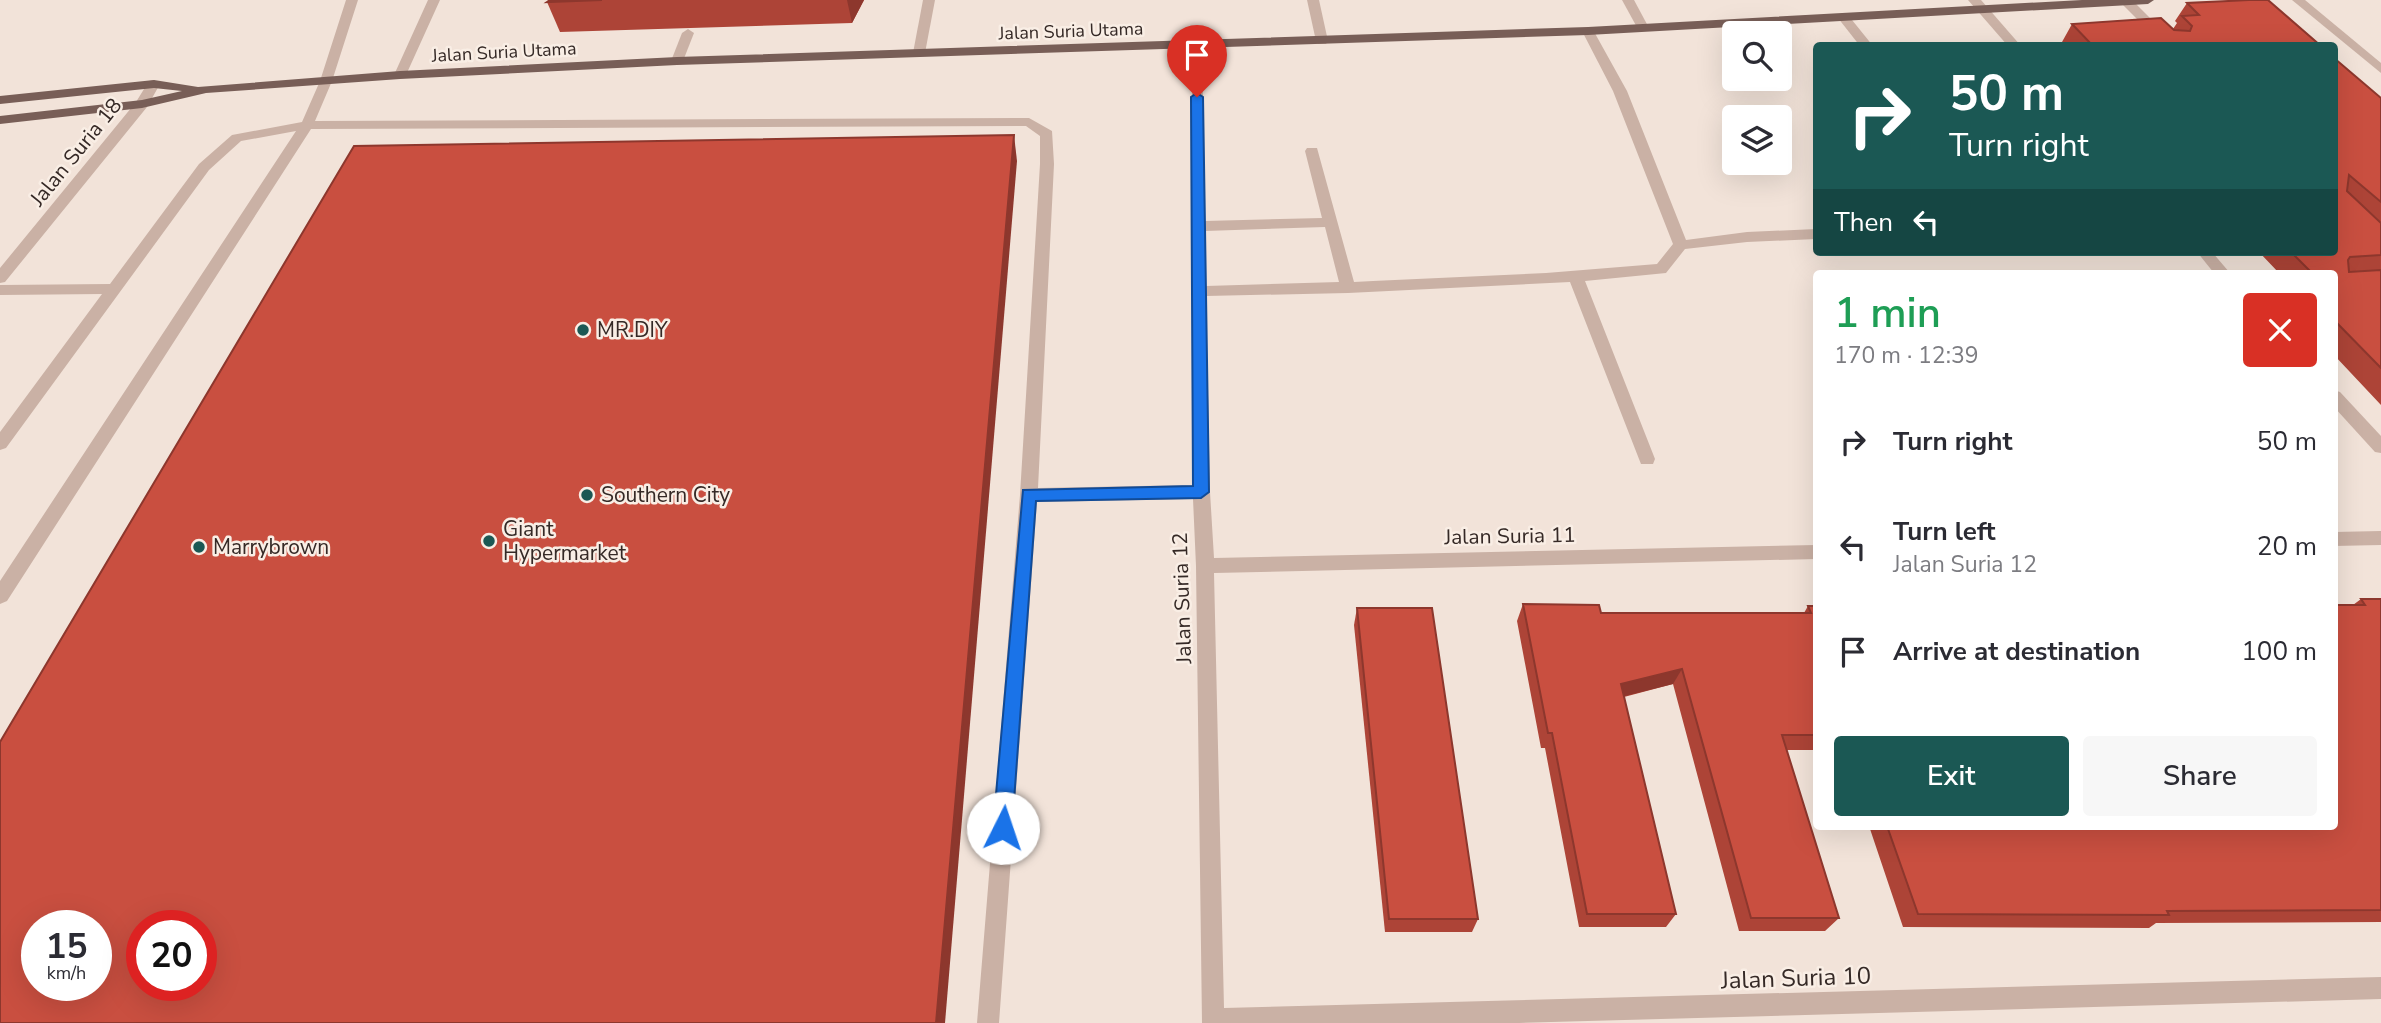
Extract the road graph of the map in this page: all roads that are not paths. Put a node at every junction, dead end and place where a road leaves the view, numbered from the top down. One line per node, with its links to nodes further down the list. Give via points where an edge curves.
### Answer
1 (352, 0): 24 (street)
2 (434, 0): 23 (street)
3 (929, 0): 20 (street)
4 (1313, 0): 15 (street)
5 (1628, 0): 12 (street)
6 (1974, 0): 10 (street)
7 (2148, 0): 9 (main road, Jalan Suria Utama)
8 (2298, 0): 22 (street)
9 (2127, 2): 10 (main road, Jalan Suria Utama); 18 (street)
10 (1983, 11): 11 (main road, Jalan Suria Utama); 17 (street)
11 (1844, 18): 12 (main road, Jalan Suria Utama); 16 (street)
12 (1643, 28): 13 (main road, Jalan Suria Utama)
13 (1588, 31): 15 (main road, Jalan Suria Utama); 35 (street, via 1620,91)
14 (688, 33): 21 (street)
15 (1322, 41): 19 (main road, Jalan Suria Utama)
16 (1864, 42)
17 (2011, 42)
18 (2168, 42)
19 (1196, 45): 20 (main road, Jalan Suria Utama); 33 (street, Jalan Suria 12)
20 (919, 53): 21 (main road, Jalan Suria Utama)
21 (677, 61): 23 (main road, Jalan Suria Utama)
22 (2381, 69)
23 (400, 75): 24 (main road, Jalan Suria Utama)
24 (326, 81): 26 (main road, Jalan Suria Utama); 30 (street)
25 (154, 84): 26 (main road, Jalan Suria Utama); 27 (main road, Jalan Suria Utama); 28 (street, Jalan Suria 18)
26 (206, 89): 28 (main road, Jalan Suria Utama)
27 (0, 100)
28 (142, 104): 29 (main road, Jalan Suria Utama); 38 (street, Jalan Suria 18)
29 (0, 120)
30 (307, 125): 41 (street, via 237,138 205,167); 49 (street, via 1029,122 1047,134); 54 (street)
31 (1312, 151): 32 (street)
32 (1331, 222): 33 (street); 40 (street)
33 (1199, 226): 43 (street, Jalan Suria 12)
34 (1813, 234): 35 (street)
35 (1681, 245): 39 (street, via 1661,269)
36 (2208, 256): 37 (street)
37 (2220, 270)
38 (0, 278)
39 (1576, 278): 40 (street); 47 (street)
40 (1348, 288): 43 (street)
41 (114, 289): 42 (street); 45 (street)
42 (0, 290)
43 (1200, 291): 48 (street, Jalan Suria 12)
44 (2338, 400): 46 (street)
45 (0, 444)
46 (2381, 447)
47 (1647, 459)
48 (1201, 492): 49 (street); 53 (street, Jalan Suria 12)
49 (1029, 495): 57 (street)
50 (2381, 538): 51 (street)
51 (2338, 539)
52 (1813, 552): 53 (street, Jalan Suria 11)
53 (1205, 566): 56 (street, Jalan Suria 12)
54 (0, 596)
55 (2381, 988): 56 (street, Jalan Suria 10)
56 (1213, 1022)
57 (988, 1023)

